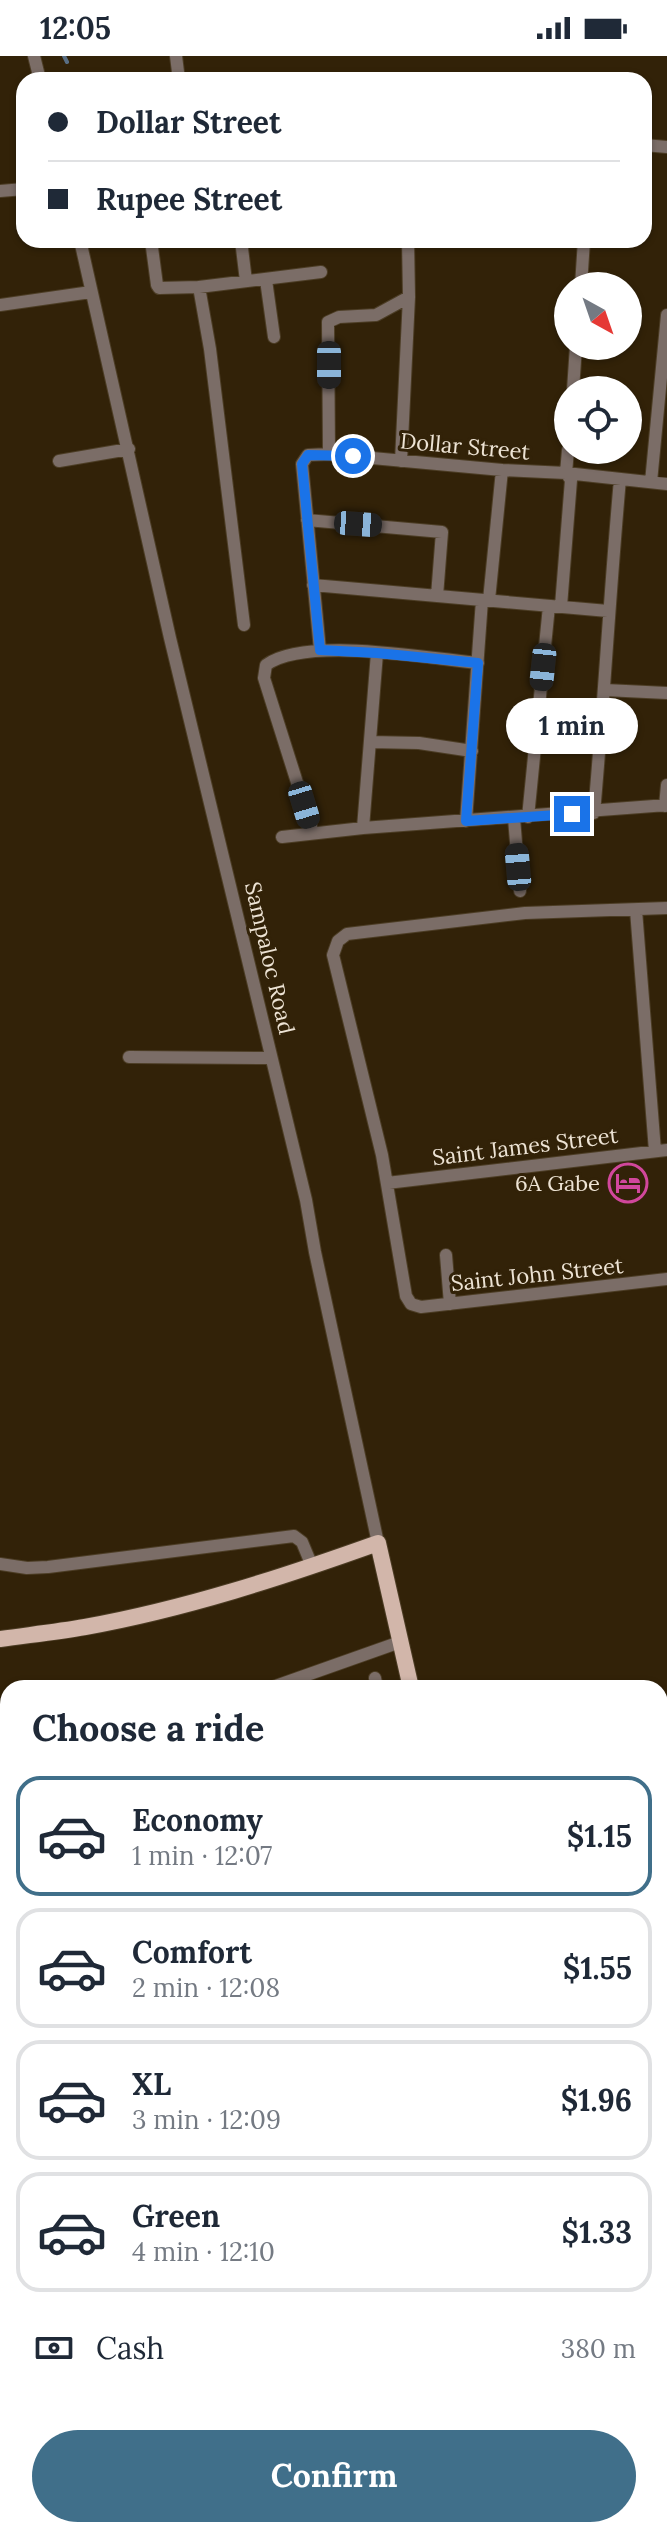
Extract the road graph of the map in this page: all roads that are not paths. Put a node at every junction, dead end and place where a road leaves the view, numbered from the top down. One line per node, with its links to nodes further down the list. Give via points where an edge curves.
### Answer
1 (82, 248): 11 (street, Sampaloc Road)
2 (152, 248): 10 (street, via 159,288)
3 (242, 248): 9 (street)
4 (408, 248): 12 (street)
5 (583, 248): 7 (street)
6 (321, 272): 8 (street)
7 (582, 272)
8 (266, 280): 9 (street); 15 (street)
9 (246, 281): 10 (street)
10 (199, 287): 32 (street)
11 (91, 292): 13 (street); 16 (street, Sampaloc Road)
12 (409, 297): 17 (street, via 376,315 328,322); 19 (street)
13 (0, 305)
14 (667, 315): 24 (street)
15 (274, 337)
16 (129, 449): 18 (street); 53 (street, Sampaloc Road)
17 (329, 454): 19 (street, Dollar Street); 26 (street, Dollar Street, via 308,455 302,464)
18 (59, 461)
19 (401, 461): 21 (street, Dollar Street)
20 (567, 464): 22 (street)
21 (502, 470): 22 (street, Dollar Street); 29 (street)
22 (566, 473): 23 (street, Dollar Street); 30 (street, via 571,480)
23 (620, 479): 24 (street, Dollar Street); 31 (street)
24 (651, 482): 25 (street, Dollar Street)
25 (667, 484)
26 (307, 520): 27 (street); 28 (street, via 442,532)
27 (313, 585): 28 (street); 33 (street)
28 (437, 596): 29 (street)
29 (486, 600): 30 (street); 35 (street)
30 (555, 606): 31 (street); 43 (street)
31 (608, 611): 36 (street)
32 (244, 625)
33 (320, 650): 34 (street); 47 (street, via 275,659 266,665 264,678)
34 (377, 653): 35 (street); 38 (street)
35 (478, 663): 39 (street)
36 (605, 690): 37 (street); 42 (street)
37 (667, 693)
38 (370, 742): 39 (street); 46 (street)
39 (472, 751): 45 (street)
40 (667, 785): 41 (street)
41 (666, 806): 42 (street)
42 (594, 813): 43 (street)
43 (528, 817): 44 (street)
44 (514, 818): 45 (street); 49 (street)
45 (466, 821): 46 (street)
46 (363, 828): 47 (street)
47 (313, 833): 48 (street)
48 (282, 837)
49 (520, 891)
50 (667, 908): 51 (street)
51 (636, 910): 54 (street); 55 (street, via 525,913 347,934 338,941 333,955)
52 (129, 1057): 53 (street)
53 (270, 1058): 59 (street, Sampaloc Road, via 306,1200)
54 (661, 1150): 55 (street, Saint James Street)
55 (387, 1183): 58 (street, Saint John Street, via 406,1296 421,1307)
56 (446, 1255): 58 (street)
57 (667, 1279): 58 (street, Saint John Street)
58 (450, 1304)
59 (378, 1543): 61 (main road); 63 (main road, Sampaloc Road)
60 (0, 1564): 61 (street, via 48,1567 294,1536)
61 (312, 1566): 62 (main road, via 159,1610)
62 (0, 1639)
63 (400, 1642): 64 (street); 65 (main road, Sampaloc Road)
64 (293, 1680)
65 (409, 1680)

